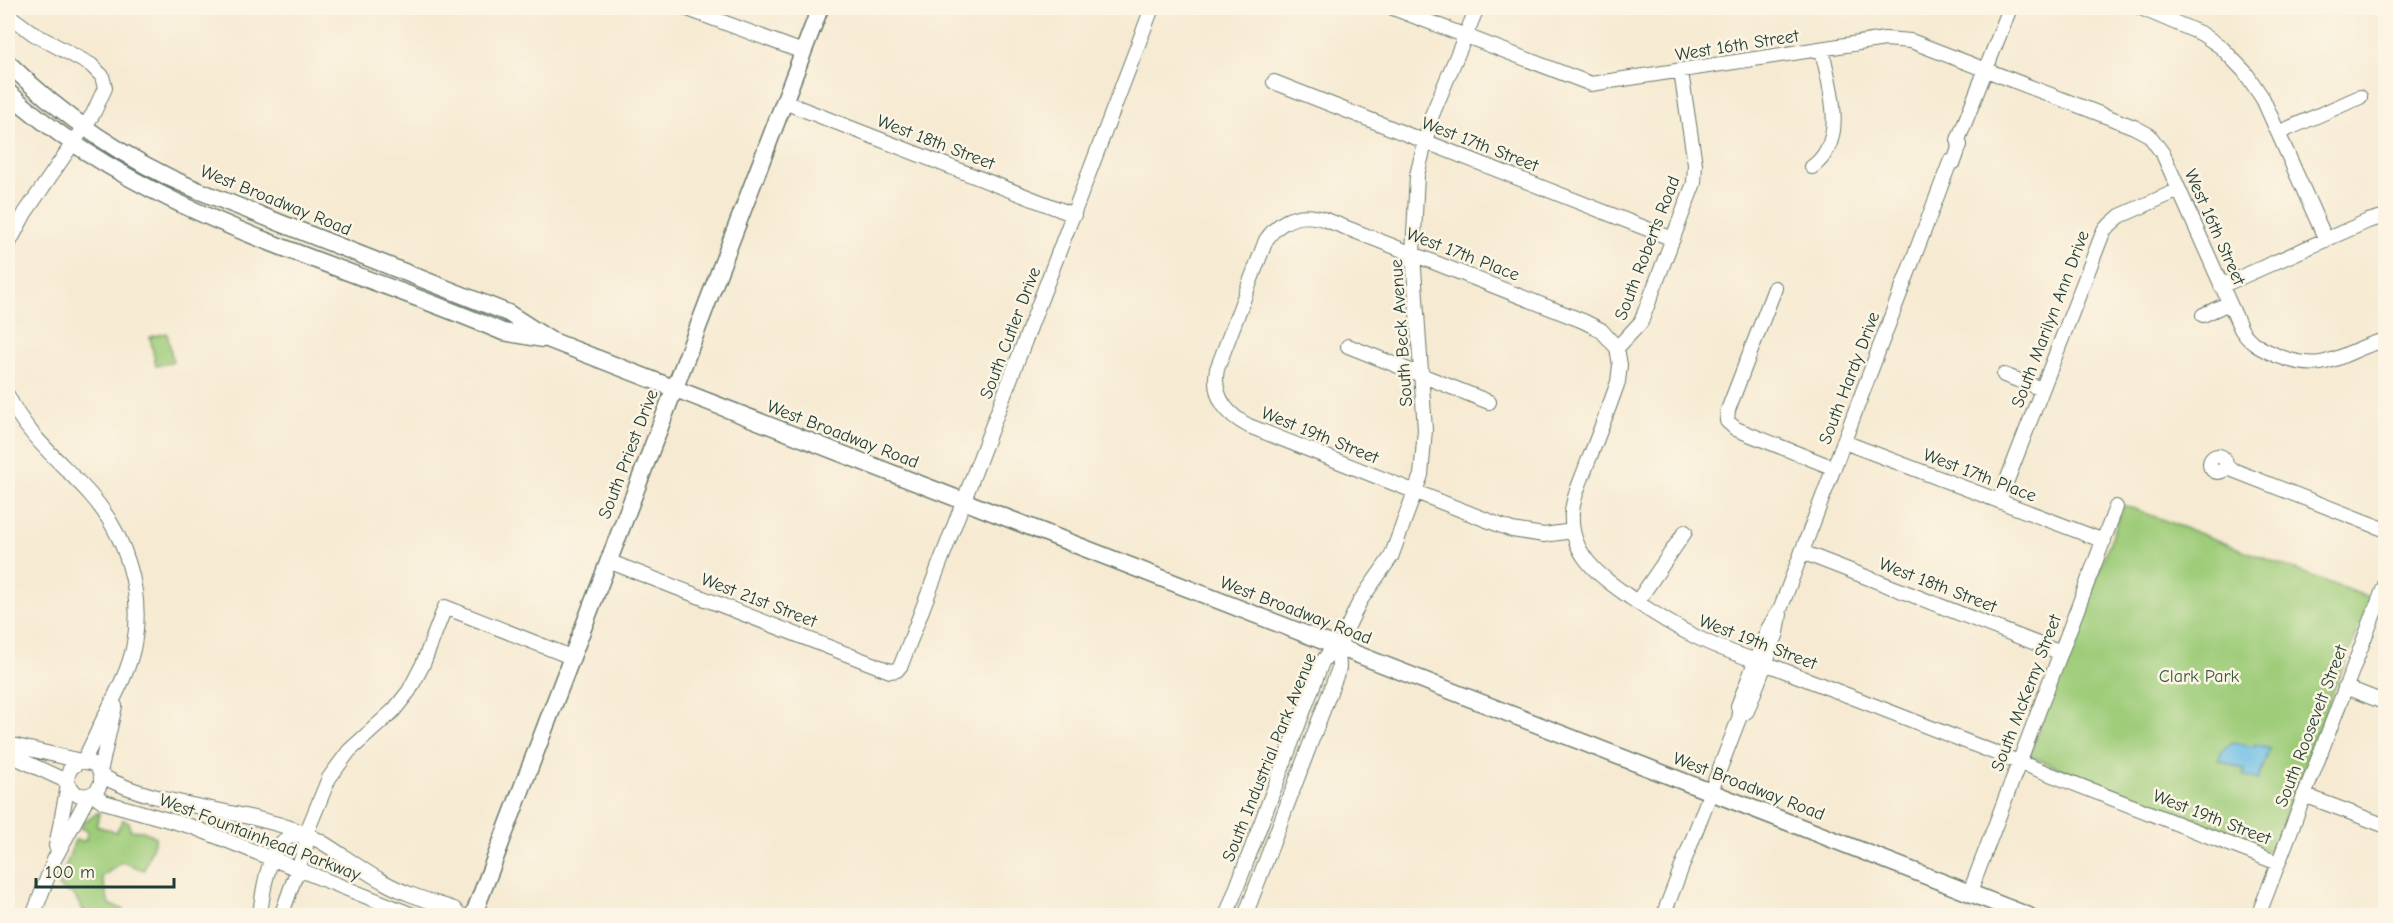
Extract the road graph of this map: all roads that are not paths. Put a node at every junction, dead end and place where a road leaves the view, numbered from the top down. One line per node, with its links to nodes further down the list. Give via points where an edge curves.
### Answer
1 (685, 8): 11 (street)
2 (820, 8): 11 (main road, South Priest Drive)
3 (1152, 8): 25 (street, South Cutler Drive)
4 (1393, 8): 9 (street, West 16th Street)
5 (1477, 8): 9 (street, South Beck Avenue)
6 (2010, 8): 13 (street, South Hardy Drive)
7 (2141, 8): 20 (street, via 2192,28 2230,55 2258,90)
8 (8, 15): 19 (street, via 34,34 86,61 102,76 105,92)
9 (1465, 38): 14 (street, West 16th Street, via 1591,84); 21 (street, South Beck Avenue, via 1441,90)
10 (1822, 49): 13 (street, West 16th Street, via 1898,38); 14 (street, West 16th Street); 23 (street, via 1834,128 1829,150)
11 (803, 52): 18 (main road, South Priest Drive)
12 (8, 63): 19 (main road, West Broadway Road)
13 (1985, 70): 24 (street, West 16th Street, via 2149,135 2160,148); 46 (street, South Hardy Drive, via 1959,140 1953,142 1947,159 1950,162)
14 (1681, 72): 27 (street, South Roberts Road, via 1695,171)
15 (1274, 82): 21 (street, West 17th Street)
16 (8, 92): 22 (main road, West Broadway Road)
17 (2360, 97): 20 (street)
18 (784, 102): 25 (street, West 18th Street); 42 (main road, South Priest Drive)
19 (84, 127): 22 (street); 35 (main road, West Broadway Road, via 135,160 181,183 508,313)
20 (2278, 133): 28 (street)
21 (1424, 141): 27 (street, West 17th Street); 30 (street, South Beck Avenue, via 1414,196)
22 (72, 144): 29 (street); 35 (main road, West Broadway Road, via 134,182 195,210 503,332)
23 (1812, 167)
24 (2179, 190): 31 (street, West 16th Street); 43 (street, South Marilyn Ann Drive, via 2114,220 2104,230)
25 (1074, 215): 51 (street, South Cutler Drive)
26 (2385, 216): 28 (street)
27 (1673, 238): 38 (street, South Roberts Road, via 1641,322)
28 (2326, 240): 31 (street)
29 (8, 245)
30 (1413, 254): 38 (street, West 17th Place, via 1593,325); 39 (street, South Beck Avenue); 41 (street, West 17th Place, via 1321,218 1284,214 1262,249)
31 (2222, 286): 33 (street, West 16th Street)
32 (1775, 288): 48 (street, via 1728,410 1727,422)
33 (2229, 303): 34 (street, West 16th Street); 36 (street, West 16th Street, via 2253,344 2298,363 2326,364)
34 (2203, 315)
35 (550, 340): 42 (main road, West Broadway Road)
36 (2385, 340)
37 (1348, 346): 39 (street)
38 (1617, 348): 54 (street, via 1618,382 1575,496)
39 (1422, 375): 45 (street); 49 (street, South Beck Avenue, via 1425,444)
40 (2004, 375): 43 (street)
41 (1216, 376): 49 (street, West 19th Street, via 1215,402 1249,426)
42 (674, 388): 51 (main road, West Broadway Road); 58 (main road, South Priest Drive)
43 (2042, 389): 50 (street, South Marilyn Ann Drive)
44 (8, 396): 67 (street, via 28,430 104,512 124,548 134,590 136,623 130,659)
45 (1489, 402)
46 (1844, 442): 48 (street, South Hardy Drive); 50 (street, West 17th Place)
47 (2225, 467): 53 (street)
48 (1834, 468): 57 (street, South Hardy Drive)
49 (1416, 492): 54 (street, West 19th Street, via 1520,532 1544,535); 61 (street, South Beck Avenue, via 1391,557 1360,601)
50 (1999, 501): 56 (street, West 17th Place)
51 (965, 502): 61 (main road, West Broadway Road); 65 (street, South Cutler Drive)
52 (2116, 507): 56 (street, South McKemy Street)
53 (2385, 530)
54 (1573, 531): 60 (street, West 19th Street, via 1578,548 1593,569)
55 (1685, 532): 60 (street)
56 (2104, 541): 62 (street, South McKemy Street)
57 (1802, 552): 62 (street, West 18th Street); 64 (street, South Hardy Drive, via 1781,607 1777,633)
58 (608, 561): 63 (main road, South Priest Drive); 65 (street, West 21st Street)
59 (2385, 582): 66 (street, South Roosevelt Street)
60 (1637, 602): 64 (street, West 19th Street, via 1686,634)
61 (1338, 647): 75 (main road, West Broadway Road); 93 (street, South Industrial Park Avenue, via 1322,662); 94 (street, South Industrial Park Avenue, via 1339,668)
62 (2061, 653): 72 (street, South McKemy Street)
63 (571, 657): 81 (street, via 446,608 414,684 394,710 338,764); 92 (main road, South Priest Drive)
64 (1760, 663): 72 (street, West 19th Street); 75 (street, South Hardy Drive, via 1747,711 1740,716)
65 (897, 670)
66 (2345, 687): 68 (street); 77 (street, South Roosevelt Street)
67 (116, 695): 71 (street); 73 (street)
68 (2385, 703)
69 (8, 744): 71 (street)
70 (8, 754): 74 (street)
71 (81, 761): 73 (street, via 94,764); 74 (street, via 70,769)
72 (2020, 762): 84 (street, West 19th Street); 86 (street, South McKemy Street)
73 (101, 774): 76 (street, via 100,786); 78 (street, West Fountainhead Parkway, via 130,789)
74 (67, 783): 76 (street, via 76,794); 83 (street)
75 (1710, 792): 86 (main road, West Broadway Road); 95 (street, South Hardy Drive)
76 (91, 795): 79 (street, West Fountainhead Parkway); 83 (street)
77 (2304, 795): 80 (street); 84 (street, South Roosevelt Street)
78 (225, 811): 79 (street, via 192,811); 81 (street, West Fountainhead Parkway)
79 (181, 823): 82 (street, West Fountainhead Parkway)
80 (2385, 826)
81 (306, 834): 82 (street, via 284,840); 85 (street); 91 (street, West Fountainhead Parkway, via 328,844 387,884 454,909)
82 (272, 858): 85 (street, West Fountainhead Parkway); 88 (street)
83 (54, 860): 87 (street)
84 (2278, 863): 97 (street, South Roosevelt Street)
85 (298, 868): 89 (street); 90 (street, West Fountainhead Parkway)
86 (1970, 892): 96 (main road, West Broadway Road)
87 (33, 915)
88 (260, 915)
89 (281, 915)
90 (415, 915)
91 (460, 915)
92 (473, 915)
93 (1226, 915)
94 (1245, 915)
95 (1664, 915)
96 (2029, 915)
97 (2259, 915)

